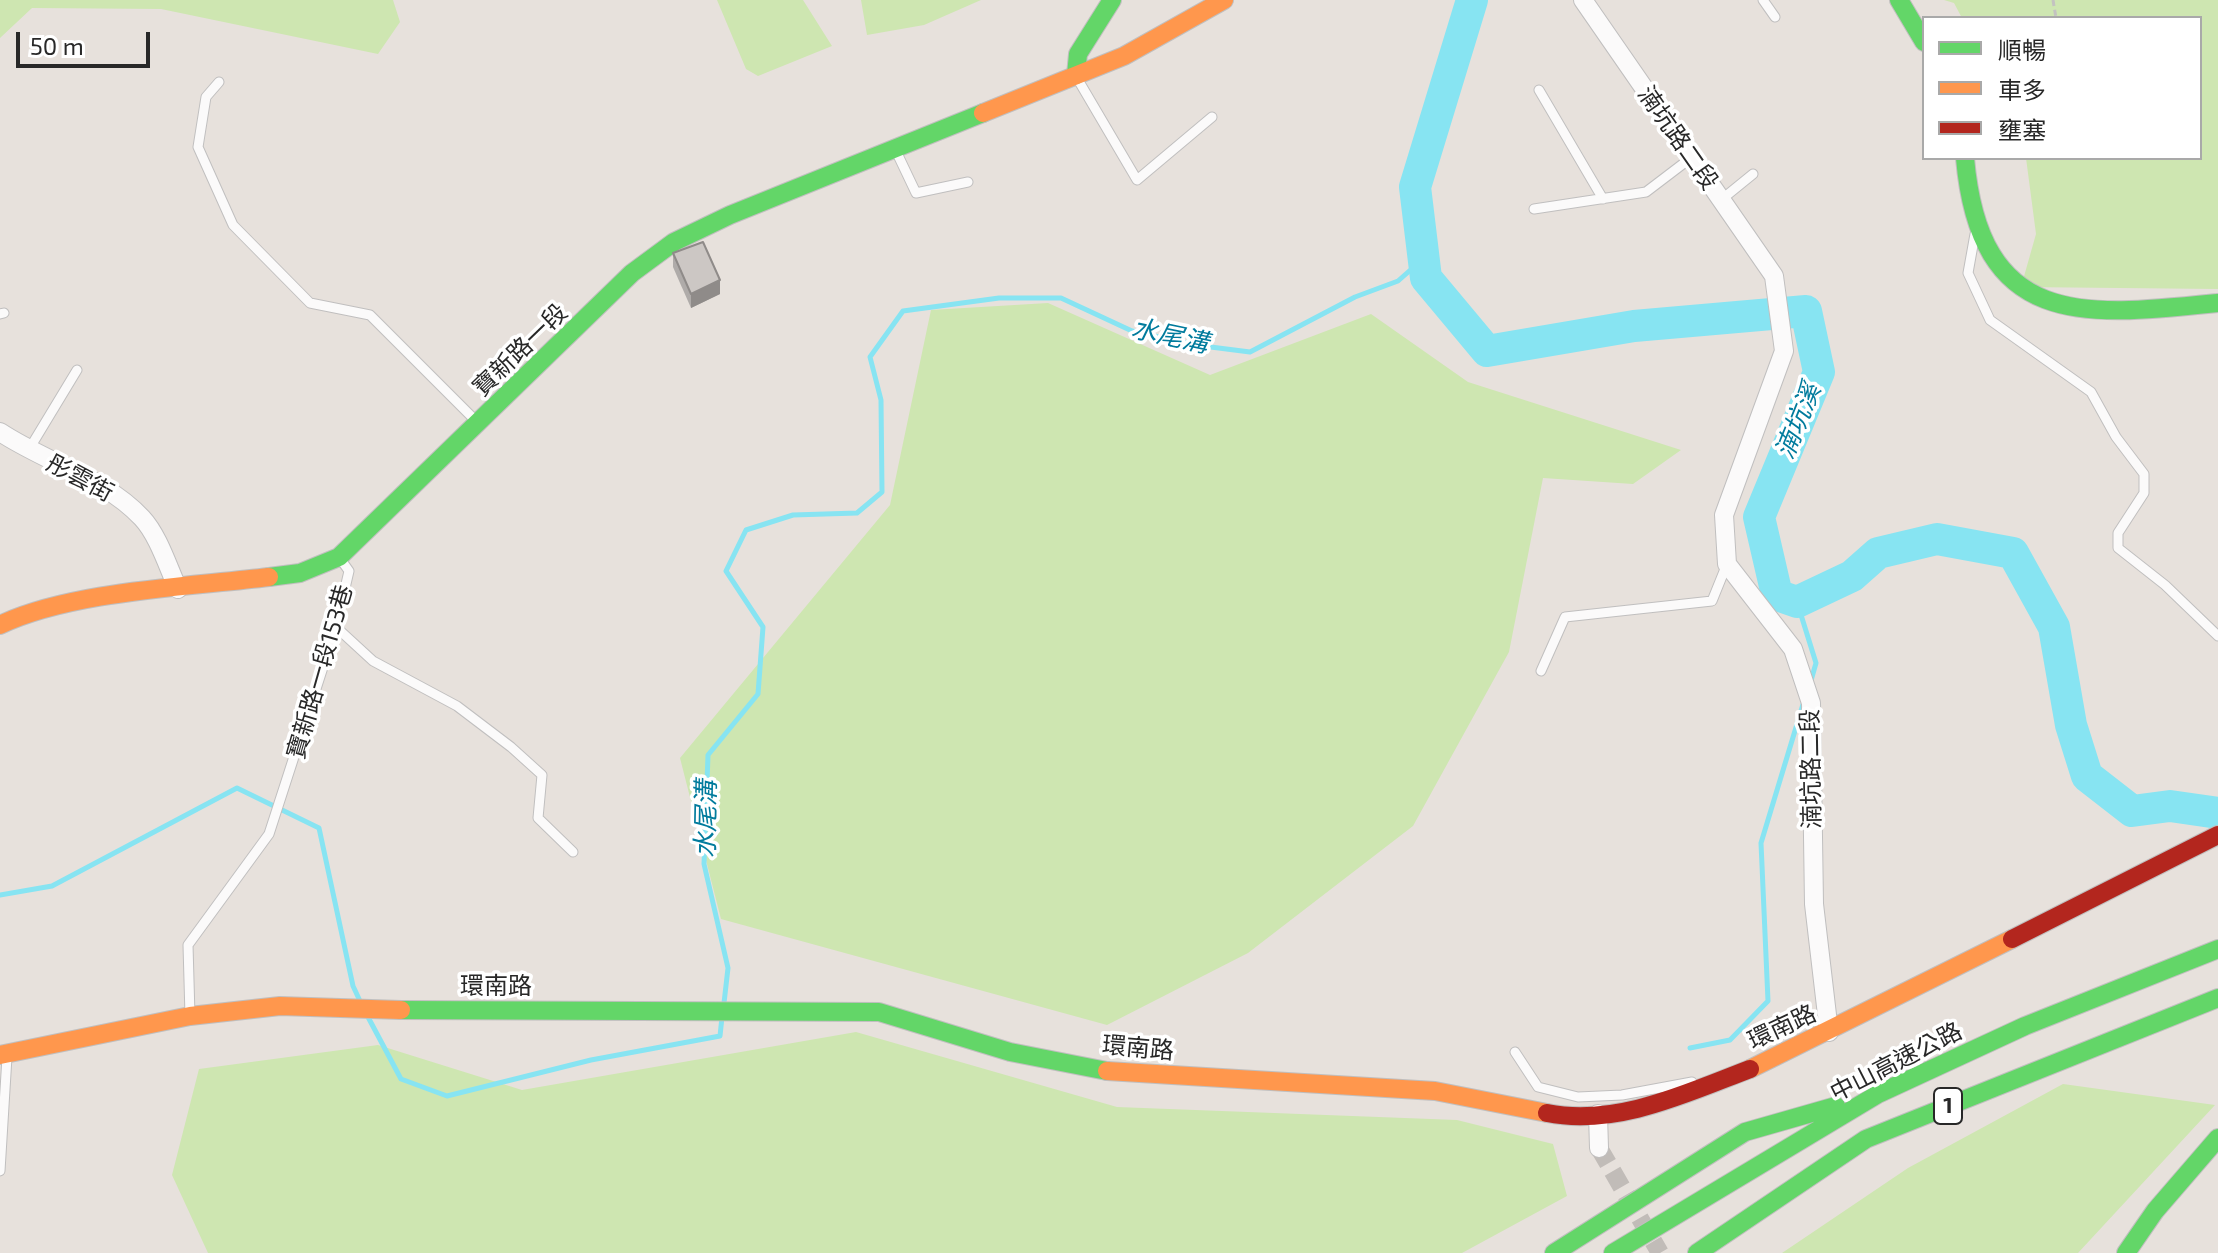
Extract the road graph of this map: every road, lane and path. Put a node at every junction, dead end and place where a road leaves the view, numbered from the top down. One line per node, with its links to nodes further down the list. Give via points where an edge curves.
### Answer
1 (1112, 0): 8 (main road, via 1078,54)
2 (1224, 0): 8 (main road, 寶新路一段, via 1124,56)
3 (1583, 0): 13 (street, 湳坑路二段)
4 (1763, 0): 6 (lane)
5 (1899, 0): 7 (main road)
6 (1775, 17)
7 (1922, 39)
8 (1076, 75): 11 (lane, via 1137,180); 12 (main road, 寶新路一段)
9 (219, 82): 23 (lane, via 206,97 198,147 233,225 310,303 370,315)
10 (1539, 90): 17 (lane)
11 (1212, 117)
12 (895, 148): 16 (lane, via 916,193); 23 (main road, 寶新路一段, via 674,242 632,273)
13 (1692, 157): 17 (lane, via 1646,192); 18 (street, 湳坑路二段)
14 (1965, 160): 20 (main road, via 1966,186)
15 (1753, 174): 18 (lane)
16 (968, 182)
17 (1603, 199): 19 (lane)
18 (1721, 200): 27 (street, 湳坑路二段, via 1774,276 1784,351 1724,515)
19 (1534, 209)
20 (1978, 223): 21 (main road, via 1997,262 2027,294 2089,311); 31 (lane, via 1968,273 1990,320 2091,392 2144,474 2144,493 2118,533 2118,548)
21 (2218, 303)
22 (77, 370): 25 (lane, 彤雲街)
23 (478, 424): 26 (main road, 寶新路一段)
24 (0, 432): 25 (street, 彤雲街)
25 (28, 451): 28 (street, 彤雲街, via 116,495 144,519)
26 (339, 557): 28 (main road, 寶新路一段, via 300,573); 30 (lane, 寶新路一段153巷, via 349,571)
27 (1727, 564): 32 (lane, via 1712,601 1565,617); 38 (street, 湳坑路二段, via 1793,649 1811,703 1814,904)
28 (178, 589): 29 (main road, 寶新路一段, via 66,603)
29 (0, 625)
30 (336, 627): 34 (lane, via 373,661 457,706 542,775 538,818); 37 (lane, 寶新路一段153巷, via 269,834 191,936)
31 (2218, 636)
32 (1541, 671)
33 (2218, 835): 38 (main road, 環南路)
34 (573, 852)
35 (2217, 950): 42 (main road, 中山高速公路 / 1, via 2025,1026)
36 (2218, 998): 49 (main road, 1, via 1866,1139)
37 (190, 1016): 40 (main road, 環南路); 43 (main road, 環南路, via 280,1006 879,1012 1010,1052 1102,1071 1435,1091 1566,1117)
38 (1829, 1032): 41 (main road, 環南路)
39 (1515, 1052): 41 (lane, via 1538,1087 1578,1097 1622,1095 1678,1082)
40 (4, 1055): 46 (lane)
41 (1716, 1082): 43 (main road, 環南路, via 1652,1106)
42 (1878, 1094): 47 (main road, via 1745,1132); 48 (main road, 中山高速公路 / 1)
43 (1598, 1114): 45 (street)
44 (2215, 1141): 50 (main road)
45 (1599, 1148)
46 (0, 1171)
47 (1554, 1253)
48 (1613, 1253)
49 (1697, 1253)
50 (2126, 1253)

